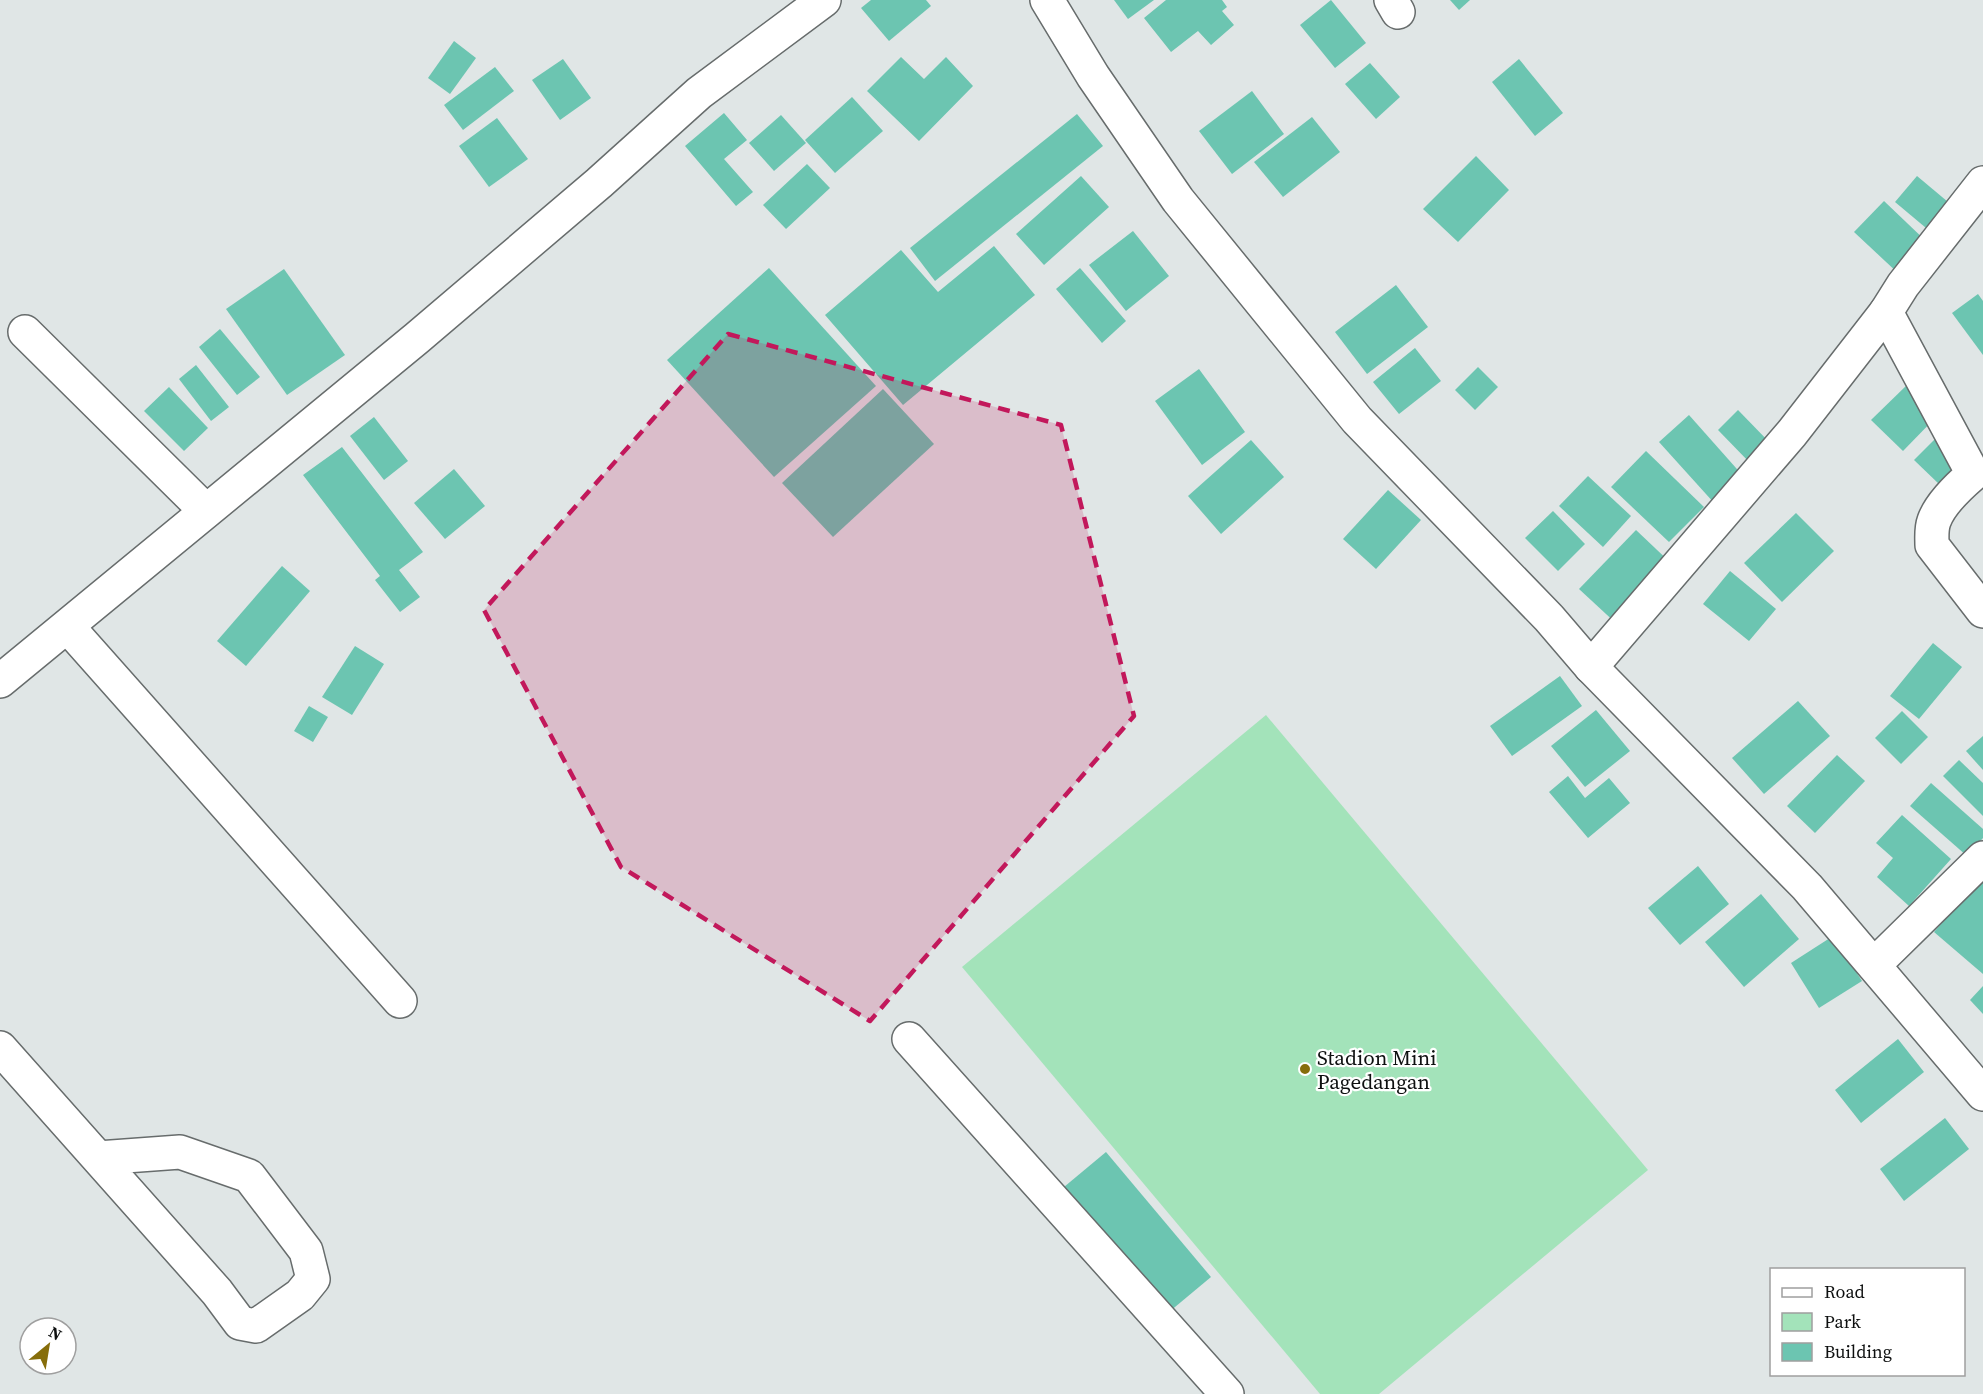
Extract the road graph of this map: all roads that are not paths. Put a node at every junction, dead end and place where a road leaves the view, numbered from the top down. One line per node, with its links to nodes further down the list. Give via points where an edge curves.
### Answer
1 (824, 0): 7 (street, via 699,93 417,338)
2 (1047, 0): 10 (street, via 1093,76 1178,200 1349,411 1549,618)
3 (1983, 183): 4 (street)
4 (1886, 312): 6 (street); 10 (street, via 1792,433)
5 (25, 332): 7 (street)
6 (1978, 481): 8 (street, via 1942,508 1933,522 1931,535 1932,545)
7 (206, 511): 9 (street)
8 (1983, 611)
9 (68, 627): 11 (street); 14 (street)
10 (1591, 668): 13 (street, via 1799,879)
11 (0, 681)
12 (1983, 858): 13 (street)
13 (1874, 965): 17 (street)
14 (400, 1001)
15 (909, 1039): 19 (street)
16 (0, 1048): 18 (street)
17 (1983, 1094)
18 (98, 1158): 18 (street, via 240,1323 256,1326 300,1295 313,1279 306,1251 249,1176 180,1152)
19 (1227, 1394)

